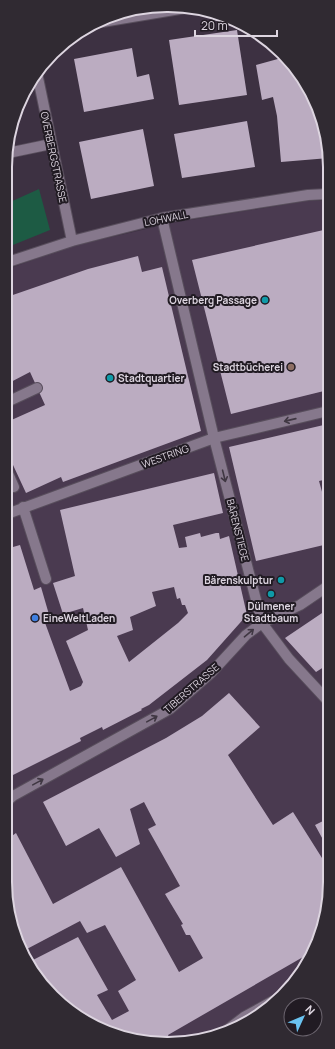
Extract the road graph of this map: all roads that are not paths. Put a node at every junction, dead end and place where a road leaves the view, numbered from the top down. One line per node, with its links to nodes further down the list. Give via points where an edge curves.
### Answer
1 (162, 12): 2 (street)
2 (122, 19)
3 (38, 80): 4 (street, OVERBERGSTRASSE)
4 (51, 144): 5 (street); 8 (street, OVERBERGSTRASSE)
5 (12, 153)
6 (323, 194): 7 (street, LOHWALL)
7 (162, 218): 8 (street, LOHWALL); 13 (street, BÄRENSTIEGE)
8 (72, 241): 9 (street, LOHWALL)
9 (12, 261)
10 (36, 388): 11 (street)
11 (12, 400)
12 (323, 412): 13 (street, WESTRING, one-way to 13)
13 (214, 438): 16 (street, WESTRING); 20 (street, BÄRENSTIEGE, one-way to 20)
14 (12, 482): 15 (street)
15 (14, 487)
16 (23, 507): 17 (street, WESTRING); 18 (street)
17 (12, 512)
18 (46, 579)
19 (323, 589): 20 (street, TIBERSTRASSE, via 300,605)
20 (262, 623): 21 (street, via 289,659); 22 (street, TIBERSTRASSE, one-way to 20, via 170,709 211,673 246,635)
21 (323, 696)
22 (12, 797)

